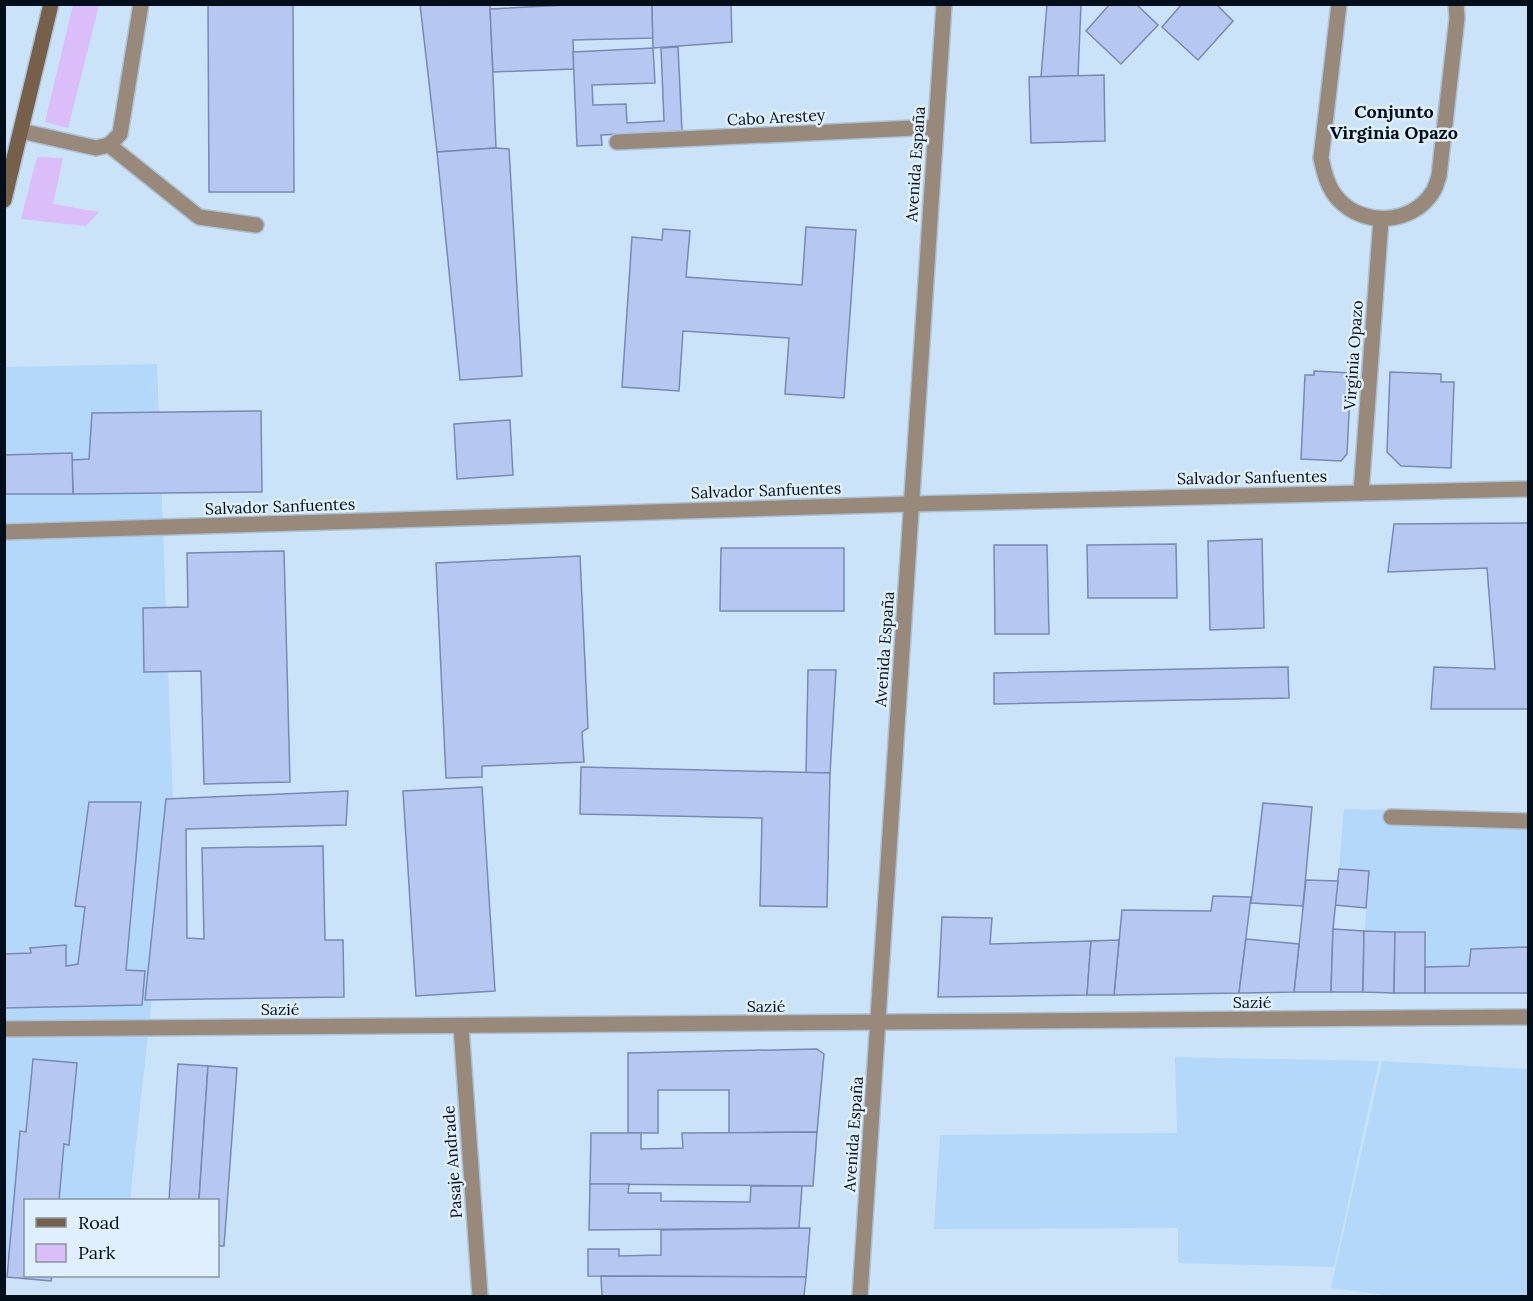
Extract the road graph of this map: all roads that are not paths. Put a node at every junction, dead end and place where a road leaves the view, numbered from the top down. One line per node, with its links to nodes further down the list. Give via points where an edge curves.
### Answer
1 (51, 4): 7 (main road)
2 (141, 4): 9 (street, via 120,134)
3 (944, 4): 6 (street, Avenida España)
4 (1340, 4): 11 (street, via 1321,158 1326,179 1339,200 1363,215)
5 (1456, 4): 11 (street, via 1439,176 1433,192 1421,205)
6 (935, 127): 8 (street, Cabo Arestey); 15 (street, Avenida España)
7 (21, 132): 9 (street, via 96,148); 10 (main road)
8 (617, 142)
9 (109, 145): 12 (street, via 199,217)
10 (4, 200)
11 (1381, 219): 14 (street, Virginia Opazo)
12 (256, 225)
13 (1528, 489): 14 (street, Salvador Sanfuentes)
14 (1361, 493): 15 (street, Salvador Sanfuentes)
15 (911, 504): 16 (street, Salvador Sanfuentes); 20 (street, Avenida España)
16 (4, 532)
17 (1391, 817): 18 (street)
18 (1528, 821)
19 (1528, 1017): 20 (street, Sazié)
20 (877, 1023): 21 (street, Sazié); 24 (street, Avenida España)
21 (461, 1026): 22 (street, Sazié); 23 (street, Pasaje Andrade)
22 (4, 1029)
23 (480, 1296)
24 (860, 1296)

